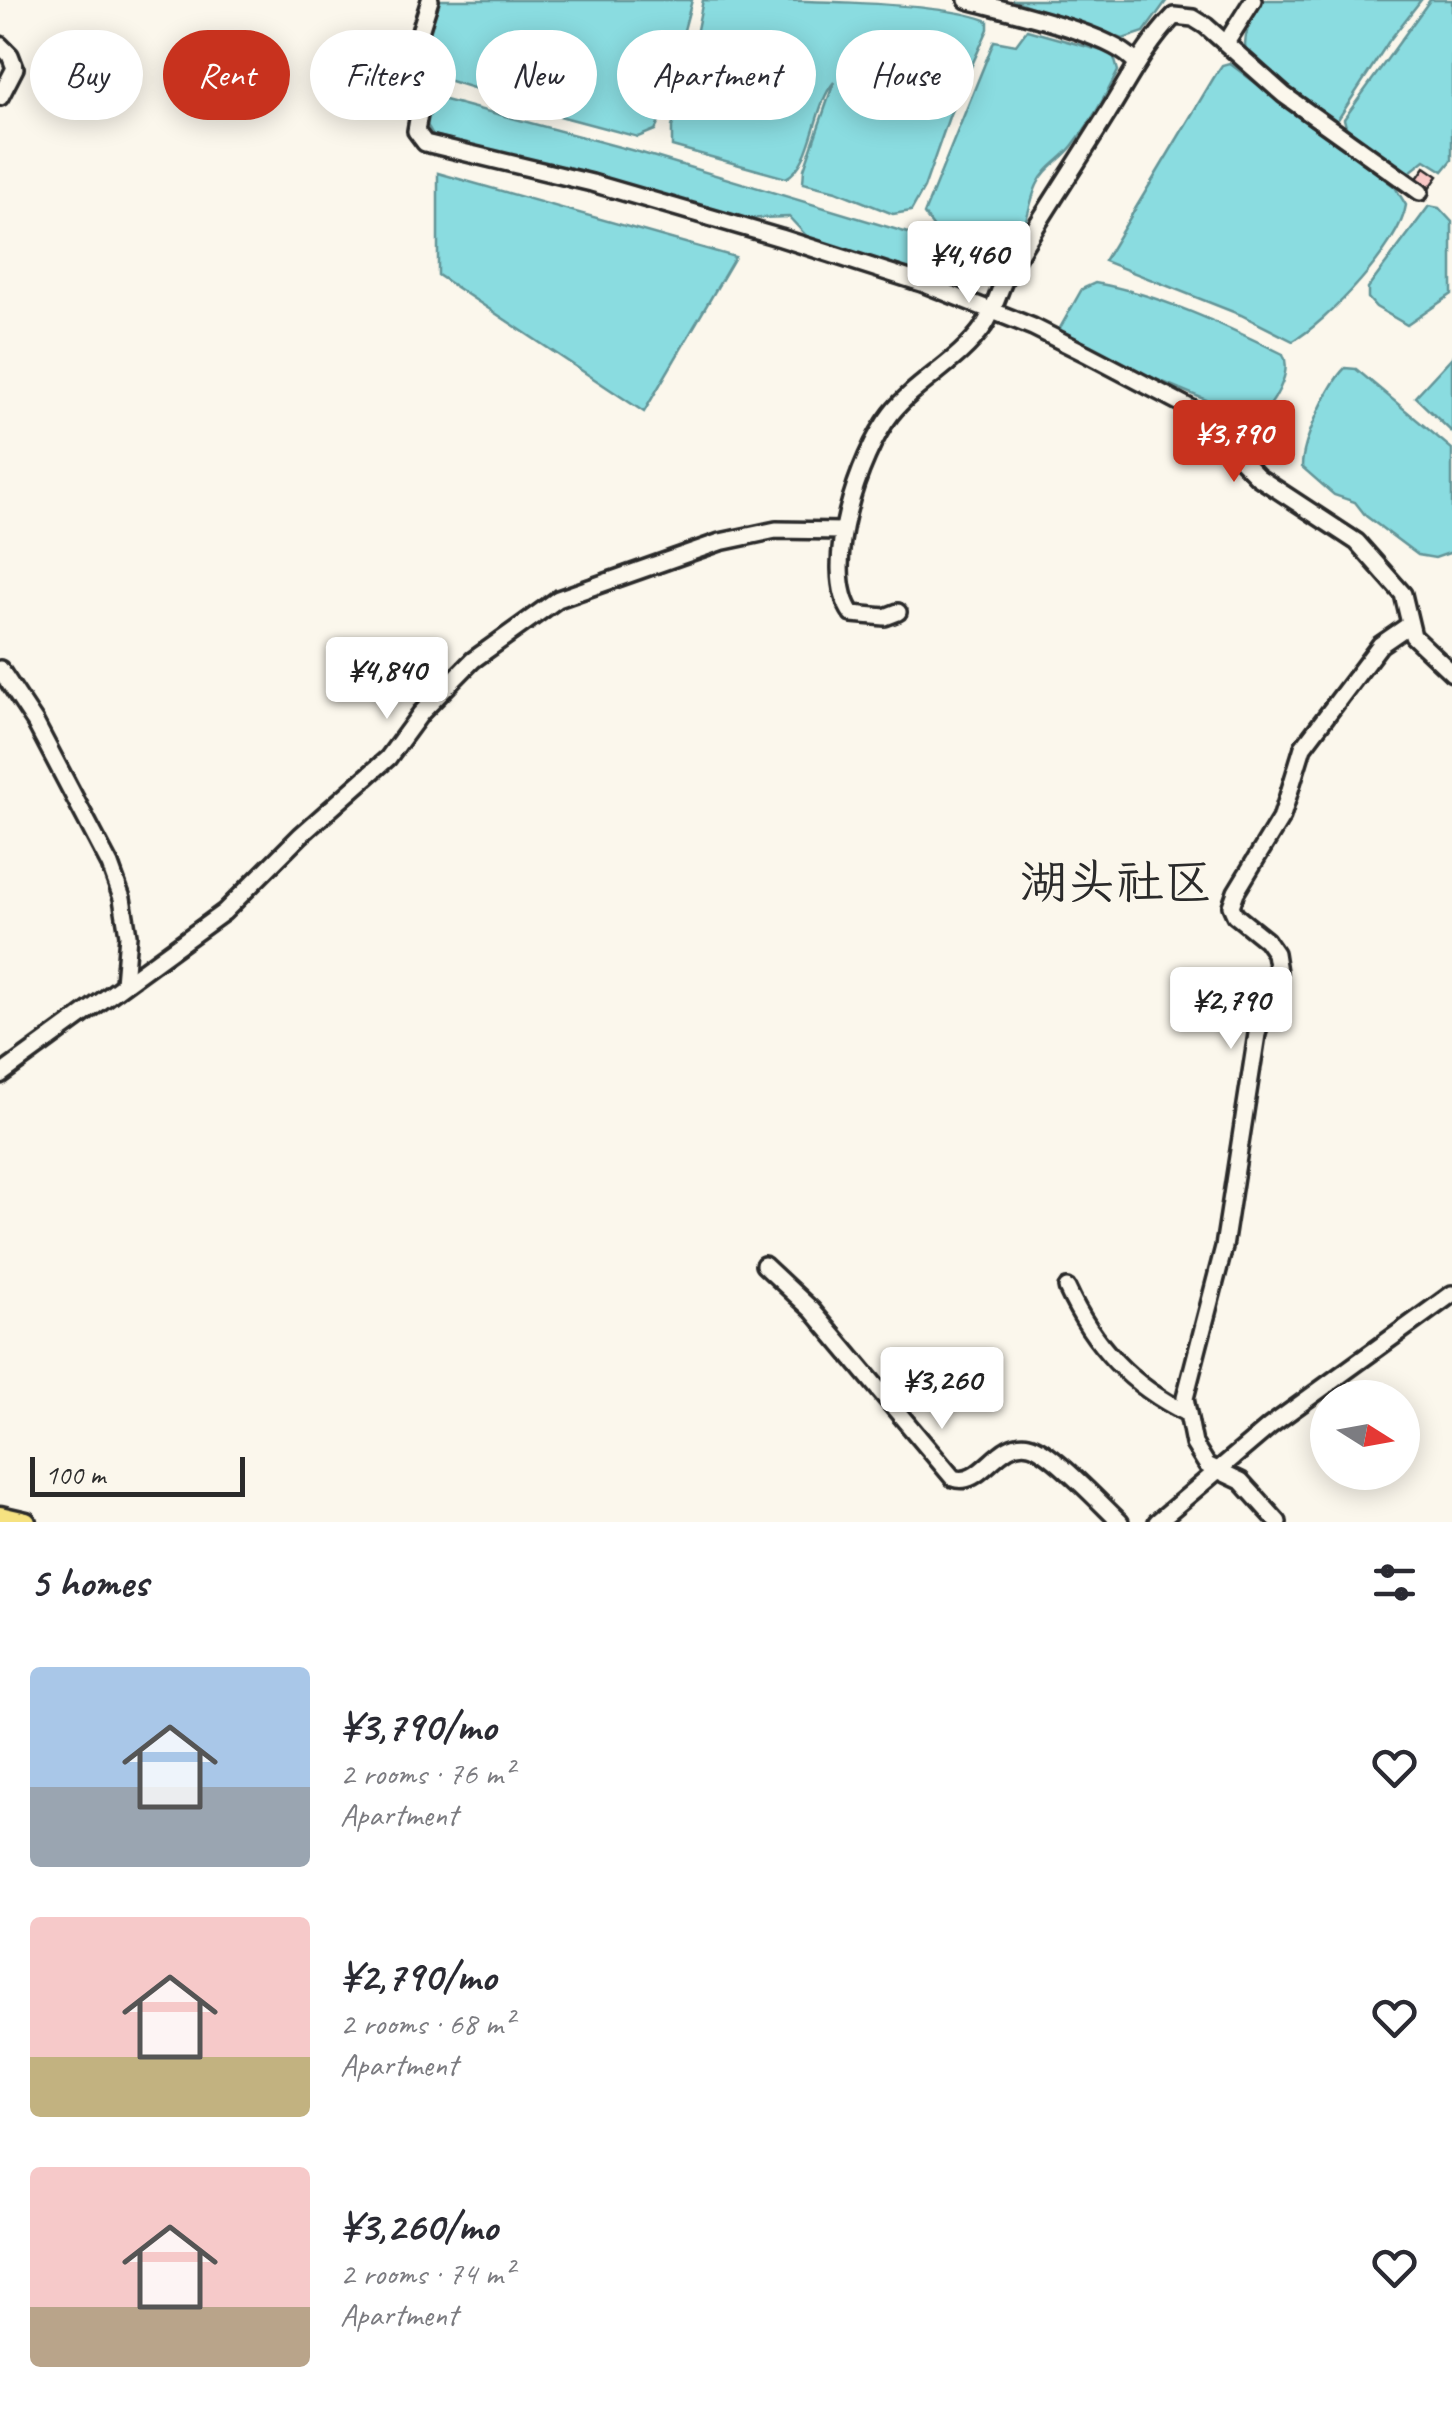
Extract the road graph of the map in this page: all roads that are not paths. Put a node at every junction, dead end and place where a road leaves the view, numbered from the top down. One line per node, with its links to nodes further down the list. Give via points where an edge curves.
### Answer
1 (430, 0): 9 (street, via 412,57 424,91 416,130 424,143 760,231)
2 (967, 0): 6 (street, via 1084,35)
3 (1253, 0): 4 (street)
4 (1226, 43): 6 (street, via 1193,18 1174,16); 8 (street, via 1284,96)
5 (0, 45): 7 (street, via 15,68)
6 (1136, 63): 9 (street)
7 (0, 97)
8 (1420, 192)
9 (992, 310): 10 (street, via 945,369 889,416); 12 (street, via 1192,409 1258,477 1381,565 1407,602)
10 (844, 531): 11 (street, via 843,602 852,614 869,618); 15 (street, via 776,530 720,542 558,600 473,660 388,758 224,912)
11 (898, 612)
12 (1408, 625): 14 (street); 20 (street, via 1380,645 1303,746 1282,816 1231,906 1266,940 1278,972 1256,1034 1224,1247 1185,1398)
13 (0, 669): 15 (street, via 110,864 128,935)
14 (1452, 673)
15 (124, 983): 16 (street)
16 (0, 1075)
17 (764, 1265): 24 (street, via 812,1310 954,1478 972,1478 1003,1451 1031,1445)
18 (1067, 1288): 20 (street, via 1108,1356 1142,1387)
19 (1452, 1294): 21 (street)
20 (1187, 1413): 21 (street, via 1194,1444)
21 (1216, 1472): 25 (street); 26 (street, via 1241,1481)
22 (0, 1516): 23 (main road)
23 (26, 1522)
24 (1120, 1522)
25 (1157, 1522)
26 (1278, 1522)

